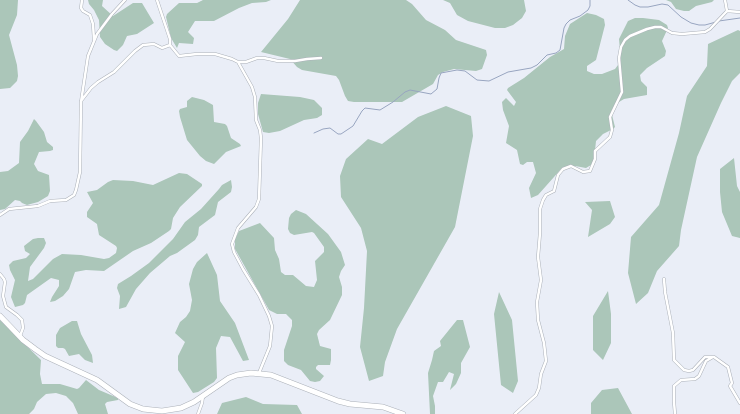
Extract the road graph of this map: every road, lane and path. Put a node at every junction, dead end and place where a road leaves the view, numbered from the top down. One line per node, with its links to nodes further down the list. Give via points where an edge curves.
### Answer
1 (82, 0): 7 (street, via 81,8 90,15 93,24)
2 (125, 0): 7 (street)
3 (156, 0): 8 (street, via 170,39)
4 (725, 0): 5 (street)
5 (727, 11): 6 (street); 23 (street, via 705,32 672,34 661,27 655,27 630,36 621,47 619,58 622,92 610,117 610,137 595,152 590,171 583,172 571,166 563,169 558,175 554,191 546,195 540,209 538,257 541,280 537,302 546,361 536,395)
6 (740, 12)
7 (94, 40): 11 (street, via 88,56)
8 (170, 46): 10 (street, via 179,56 215,54); 11 (street, via 162,48 154,44 143,45 114,72 91,88)
9 (321, 58): 10 (street, via 278,61 256,58)
10 (238, 62): 18 (street, via 248,78 255,97 255,114 261,138 260,199 238,228 232,244 242,270 259,295 272,326 270,346)
11 (81, 102): 12 (street, via 80,172 74,195 66,200 9,209)
12 (0, 215)
13 (0, 274): 16 (street, via 5,282 3,296 6,307 22,320)
14 (664, 279): 17 (street, via 674,333 674,360 684,370 689,371 705,357)
15 (0, 316): 16 (highway)
16 (20, 336): 19 (highway, via 45,356 97,380 130,404 143,410 181,408)
17 (714, 357): 20 (street, via 728,367 732,383 730,386); 24 (street, via 706,361 695,379 681,380 674,386)
18 (259, 373): 19 (highway, via 245,373 228,378); 22 (highway, via 338,401 383,407)
19 (203, 396): 21 (street)
20 (740, 402)
21 (198, 414)
22 (403, 414)
23 (515, 414)
24 (675, 414)

